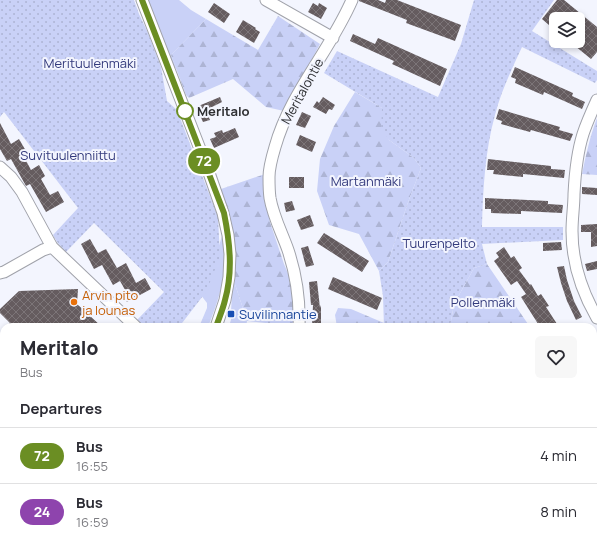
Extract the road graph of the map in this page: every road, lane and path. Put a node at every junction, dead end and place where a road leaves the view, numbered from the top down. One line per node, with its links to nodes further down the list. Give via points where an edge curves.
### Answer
1 (142, 0): 11 (street, via 224,213 229,241 229,277)
2 (266, 0): 4 (street)
3 (352, 0): 4 (street, Meritalontie)
4 (333, 38): 12 (street, Meritalontie, via 295,99 277,139 270,166 271,200 296,279)
5 (597, 100): 9 (street, via 579,149 572,231 579,278)
6 (0, 167): 7 (street, via 22,192)
7 (52, 246): 8 (street); 10 (street)
8 (0, 274)
9 (597, 318)
10 (132, 323)
11 (217, 323)
12 (300, 323)

